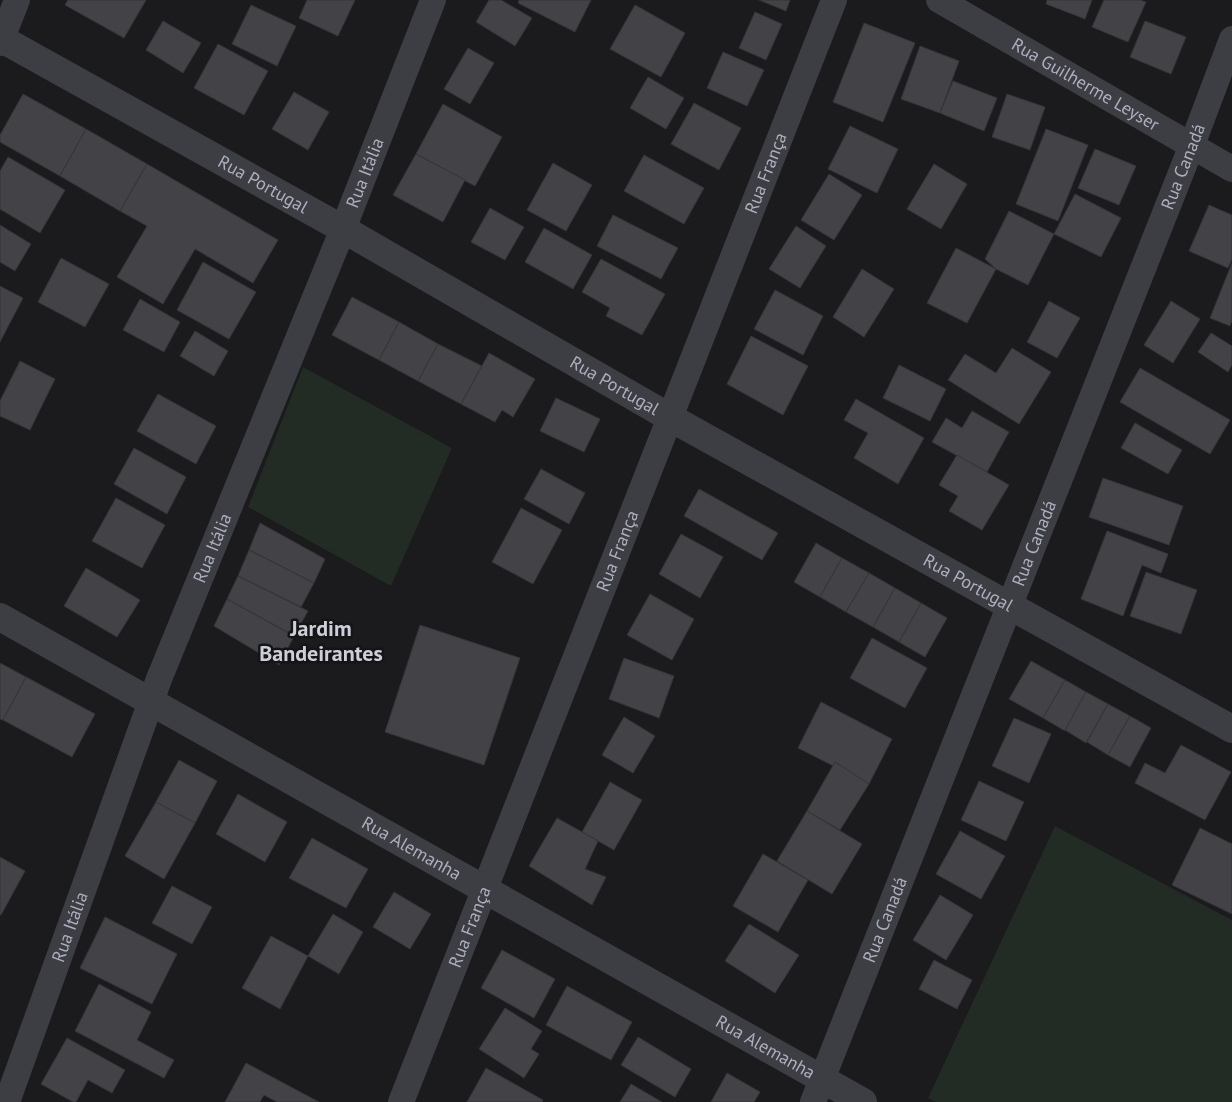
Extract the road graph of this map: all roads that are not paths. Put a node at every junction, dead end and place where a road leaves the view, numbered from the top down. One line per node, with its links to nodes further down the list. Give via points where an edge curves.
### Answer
1 (17, 0): 6 (street)
2 (433, 0): 9 (street, Rua Itália)
3 (834, 0): 10 (street, Rua França)
4 (939, 0): 7 (street, Rua Guilherme Leyser)
5 (1232, 38): 7 (street, Rua Canadá)
6 (0, 40): 9 (street, Rua Portugal)
7 (1192, 145): 8 (street, Rua Guilherme Leyser); 11 (street, Rua Canadá)
8 (1232, 169)
9 (343, 229): 10 (street, Rua Portugal); 13 (street, Rua Itália)
10 (669, 417): 11 (street, Rua Portugal); 15 (street, Rua França)
11 (1009, 607): 14 (street, Rua Portugal); 16 (street, Rua Canadá)
12 (0, 617): 13 (street, Rua Alemanha)
13 (150, 703): 15 (street, Rua Alemanha); 17 (street, Rua Itália)
14 (1232, 730)
15 (484, 890): 16 (street, Rua Alemanha); 18 (street, Rua França)
16 (818, 1090): 19 (street, Rua Alemanha)
17 (7, 1102)
18 (401, 1102)
19 (863, 1102)

